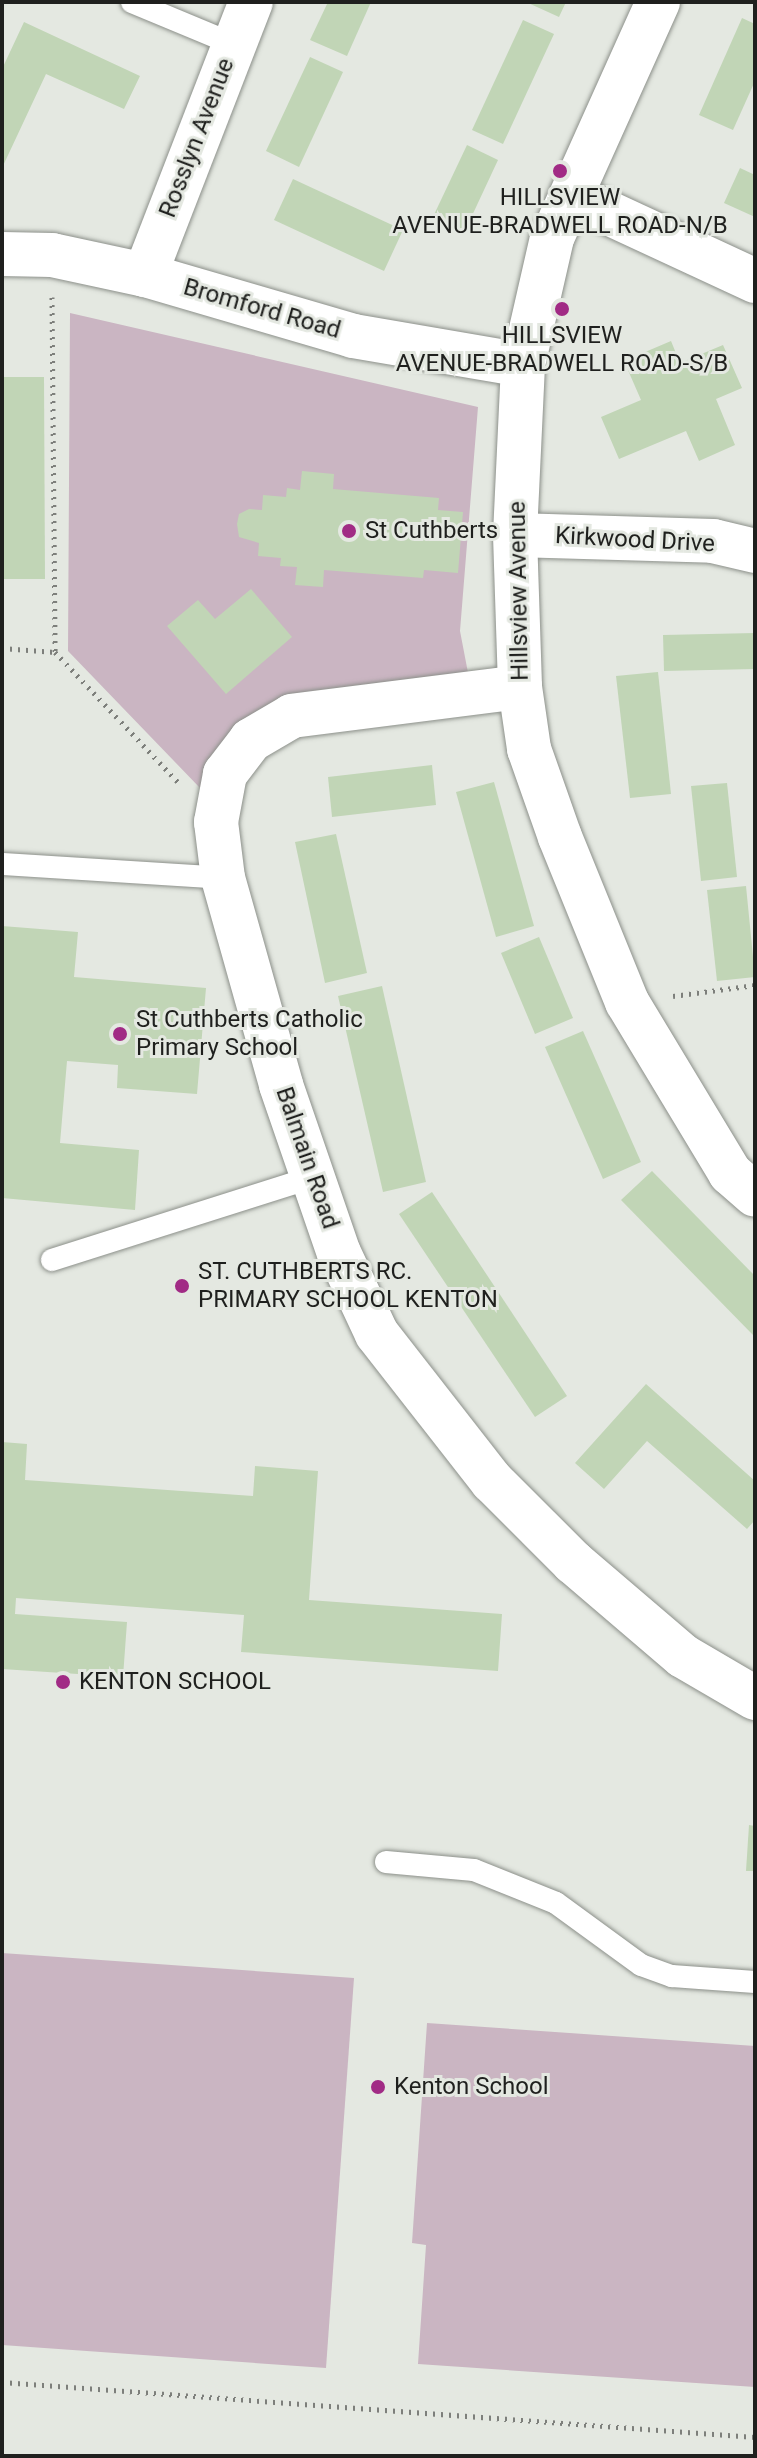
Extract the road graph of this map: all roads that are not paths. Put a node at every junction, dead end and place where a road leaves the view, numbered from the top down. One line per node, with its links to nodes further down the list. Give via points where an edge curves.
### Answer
1 (132, 2): 4 (lane)
2 (251, 2): 4 (street, Rosslyn Avenue)
3 (658, 2): 5 (street, Hillsview Avenue)
4 (233, 44): 7 (street, Rosslyn Avenue)
5 (572, 196): 8 (street); 9 (street, Hillsview Avenue, via 552,238)
6 (2, 254): 7 (street, Bromford Road, via 52,255)
7 (145, 275): 9 (street, Bromford Road, via 353,336)
8 (755, 281)
9 (523, 365): 10 (street, Hillsview Avenue)
10 (515, 535): 11 (street, Kirkwood Drive, via 713,541); 12 (street, Hillsview Avenue)
11 (755, 551)
12 (520, 687): 14 (street, Balmain Road, via 292,716 251,740 225,774 216,822); 16 (street, Hillsview Avenue, via 529,749 627,1002 730,1173)
13 (2, 864): 14 (lane)
14 (223, 878): 15 (street, Balmain Road)
15 (313, 1177): 17 (lane); 18 (street, Balmain Road, via 339,1253 377,1334 492,1481 573,1562 683,1656)
16 (755, 1195)
17 (52, 1260)
18 (755, 1698)
19 (386, 1862): 20 (lane, via 474,1870 556,1903 641,1965 672,1976)
20 (755, 1982)

